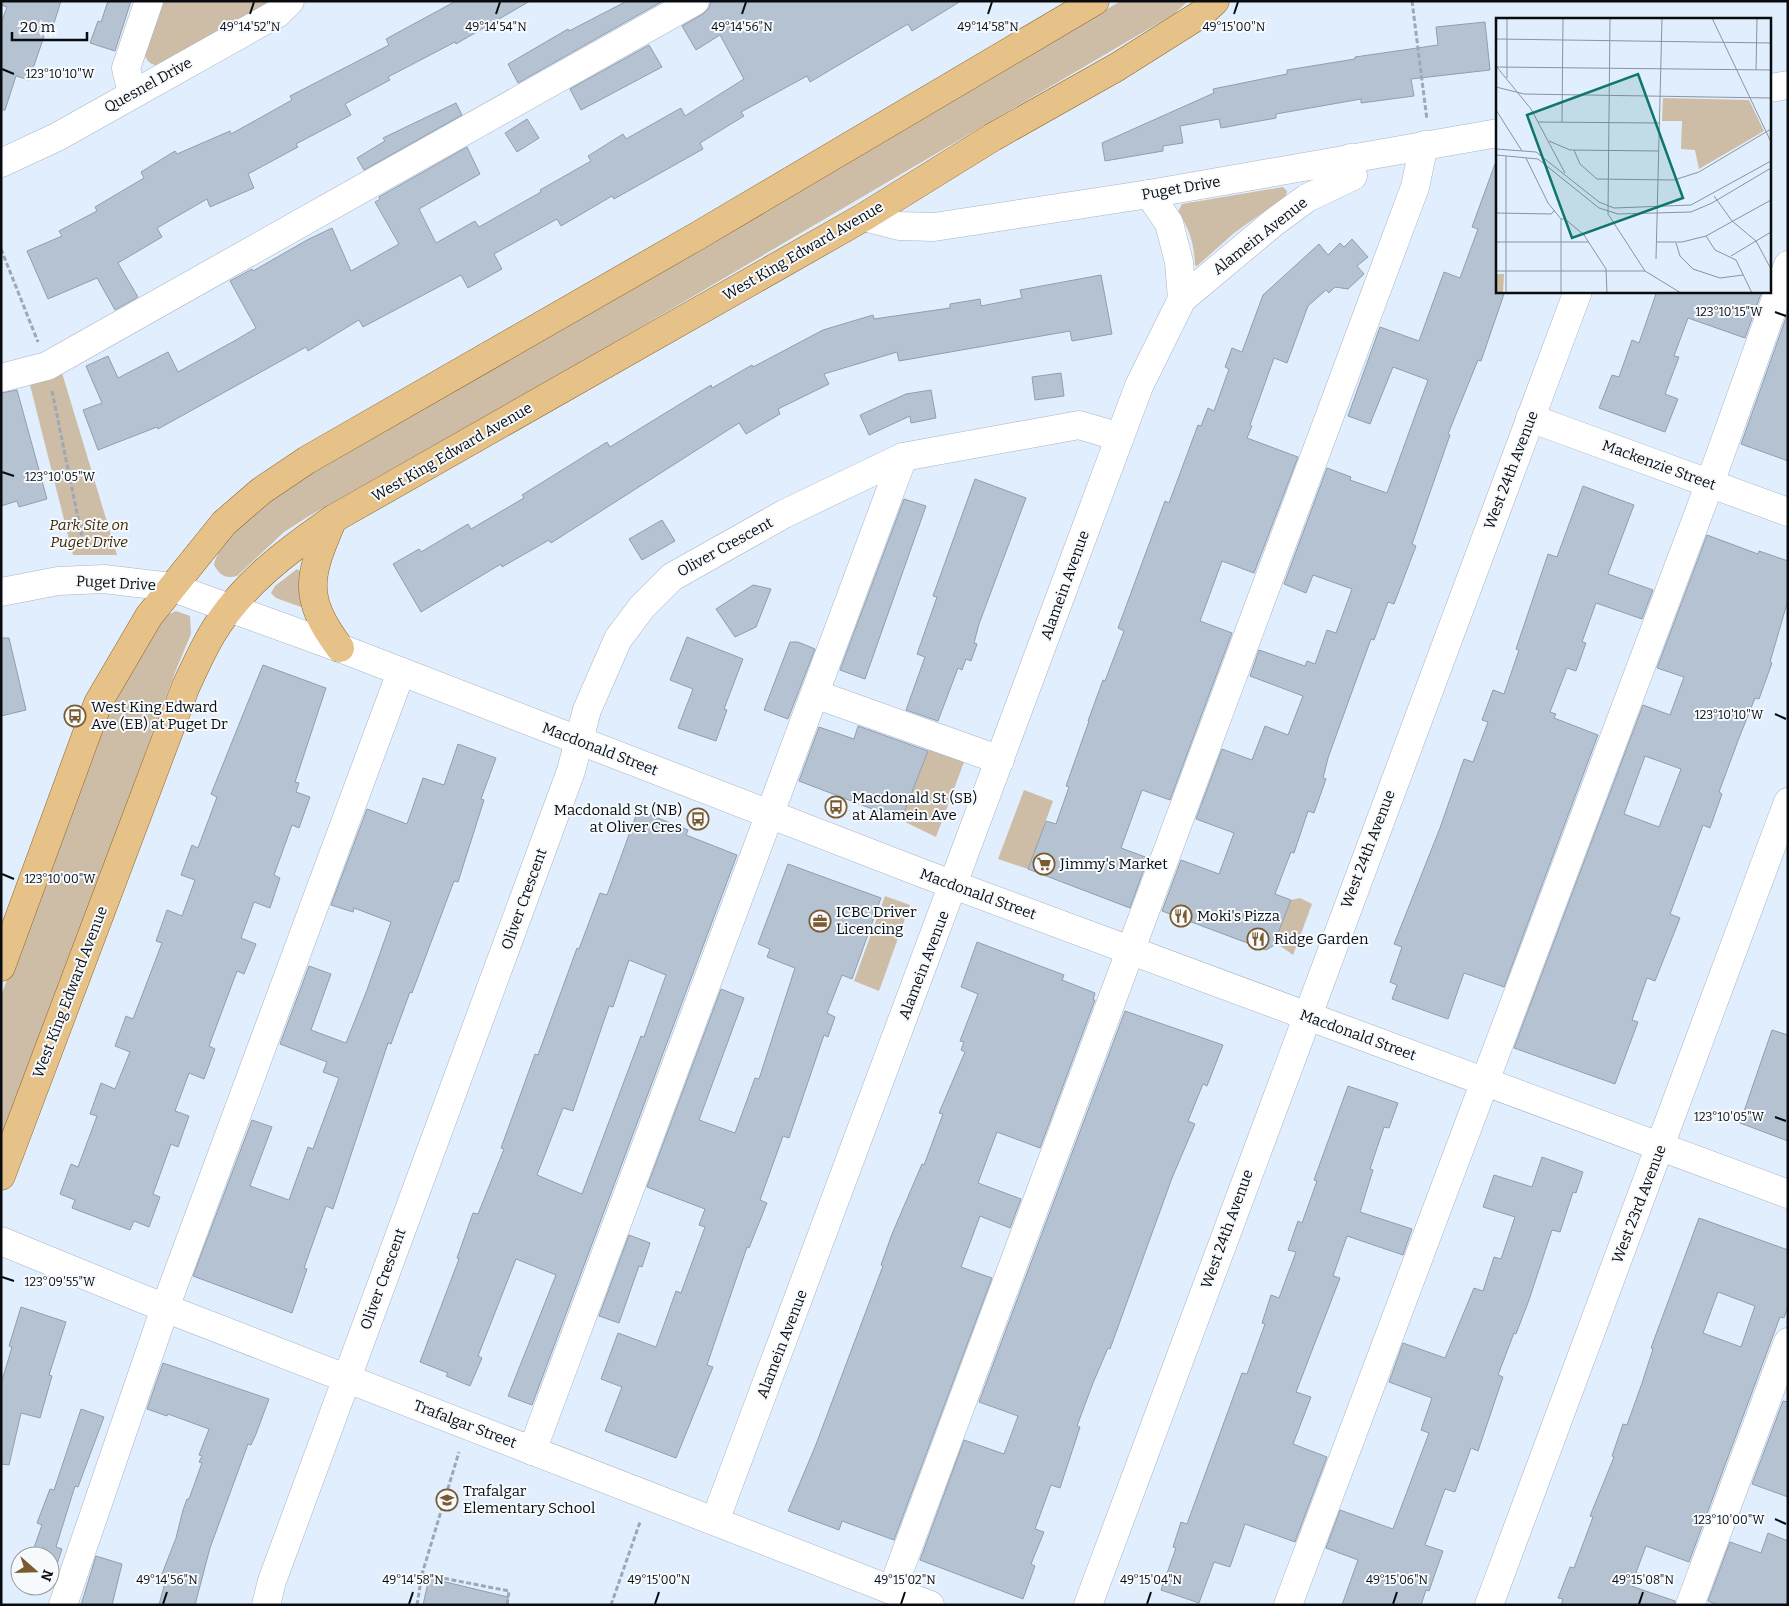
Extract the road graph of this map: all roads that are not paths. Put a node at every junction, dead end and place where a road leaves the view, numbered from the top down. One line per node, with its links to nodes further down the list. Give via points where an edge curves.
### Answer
1 (149, 1): 8 (street, via 126,68)
2 (290, 1): 8 (street, Quesnel Drive, via 278,13)
3 (695, 1): 18 (street, via 47,366)
4 (1095, 1): 25 (main road, via 700,235 307,460 261,490 224,523)
5 (1215, 1): 14 (main road, West King Edward Avenue, via 1200,14 1117,66 993,137)
6 (1788, 85): 7 (street)
7 (1772, 88)
8 (132, 94): 12 (street, Quesnel Drive, via 57,137)
9 (1496, 133): 10 (street, Puget Drive)
10 (1426, 136): 11 (street, Puget Drive); 36 (street, via 1415,187)
11 (1350, 158): 13 (street, Puget Drive); 17 (street, Alamein Avenue, via 1353,176 1306,198)
12 (1, 163)
13 (1149, 194): 14 (street, Puget Drive, via 934,227 899,226); 17 (street, via 1169,223 1179,262)
14 (864, 217): 24 (main road, West King Edward Avenue)
15 (1788, 265): 22 (street)
16 (1578, 292): 19 (street, West 24th Avenue)
17 (1182, 299): 20 (street, Alamein Avenue, via 1139,386)
18 (1, 378)
19 (1530, 418): 22 (street, Mackenzie Street); 38 (street, West 24th Avenue)
20 (1120, 436): 21 (street, Oliver Crescent, via 1079,425); 32 (street, Alamein Avenue)
21 (903, 457): 30 (street); 31 (street, Oliver Crescent, via 784,514 672,577 642,607 618,639 587,710)
22 (1710, 483): 23 (street, Mackenzie Street); 39 (street)
23 (1788, 512)
24 (333, 519): 27 (main road, West King Edward Avenue, via 286,552); 28 (main road, via 313,570 312,588 322,625)
25 (171, 587): 26 (street, Puget Drive, via 94,579 58,581); 27 (street, Macdonald Street); 37 (main road, via 149,616 98,703)
26 (1, 592)
27 (230, 608): 28 (street, Macdonald Street); 41 (main road, West King Edward Avenue, via 212,633 186,686)
28 (340, 648): 29 (street, Macdonald Street)
29 (401, 672): 31 (street, Macdonald Street); 44 (street)
30 (815, 694): 32 (street); 34 (street)
31 (579, 740): 34 (street, Macdonald Street); 46 (street, Oliver Crescent, via 564,791)
32 (1000, 760): 35 (street, Alamein Avenue)
33 (1788, 802): 40 (street, West 23rd Avenue)
34 (771, 814): 35 (street, Macdonald Street); 47 (street)
35 (953, 885): 36 (street, Macdonald Street); 48 (street, Alamein Avenue)
36 (1131, 949): 38 (street, Macdonald Street); 49 (street)
37 (1, 967)
38 (1306, 1016): 39 (street, Macdonald Street); 53 (street, West 24th Avenue)
39 (1483, 1082): 40 (street, Macdonald Street); 54 (street)
40 (1660, 1147): 42 (street, Macdonald Street); 55 (street, West 23rd Avenue)
41 (1, 1176)
42 (1788, 1194)
43 (1, 1242): 44 (street, Trafalgar Street)
44 (165, 1308): 46 (street, Trafalgar Street); 50 (street)
45 (1788, 1342): 56 (street)
46 (345, 1378): 47 (street, Trafalgar Street); 51 (street, Oliver Crescent)
47 (532, 1451): 48 (street, Trafalgar Street)
48 (715, 1521): 49 (street, Trafalgar Street)
49 (892, 1590): 52 (street, Trafalgar Street)
50 (63, 1605)
51 (266, 1605)
52 (930, 1605)
53 (1088, 1605)
54 (1288, 1605)
55 (1489, 1605)
56 (1690, 1605)

